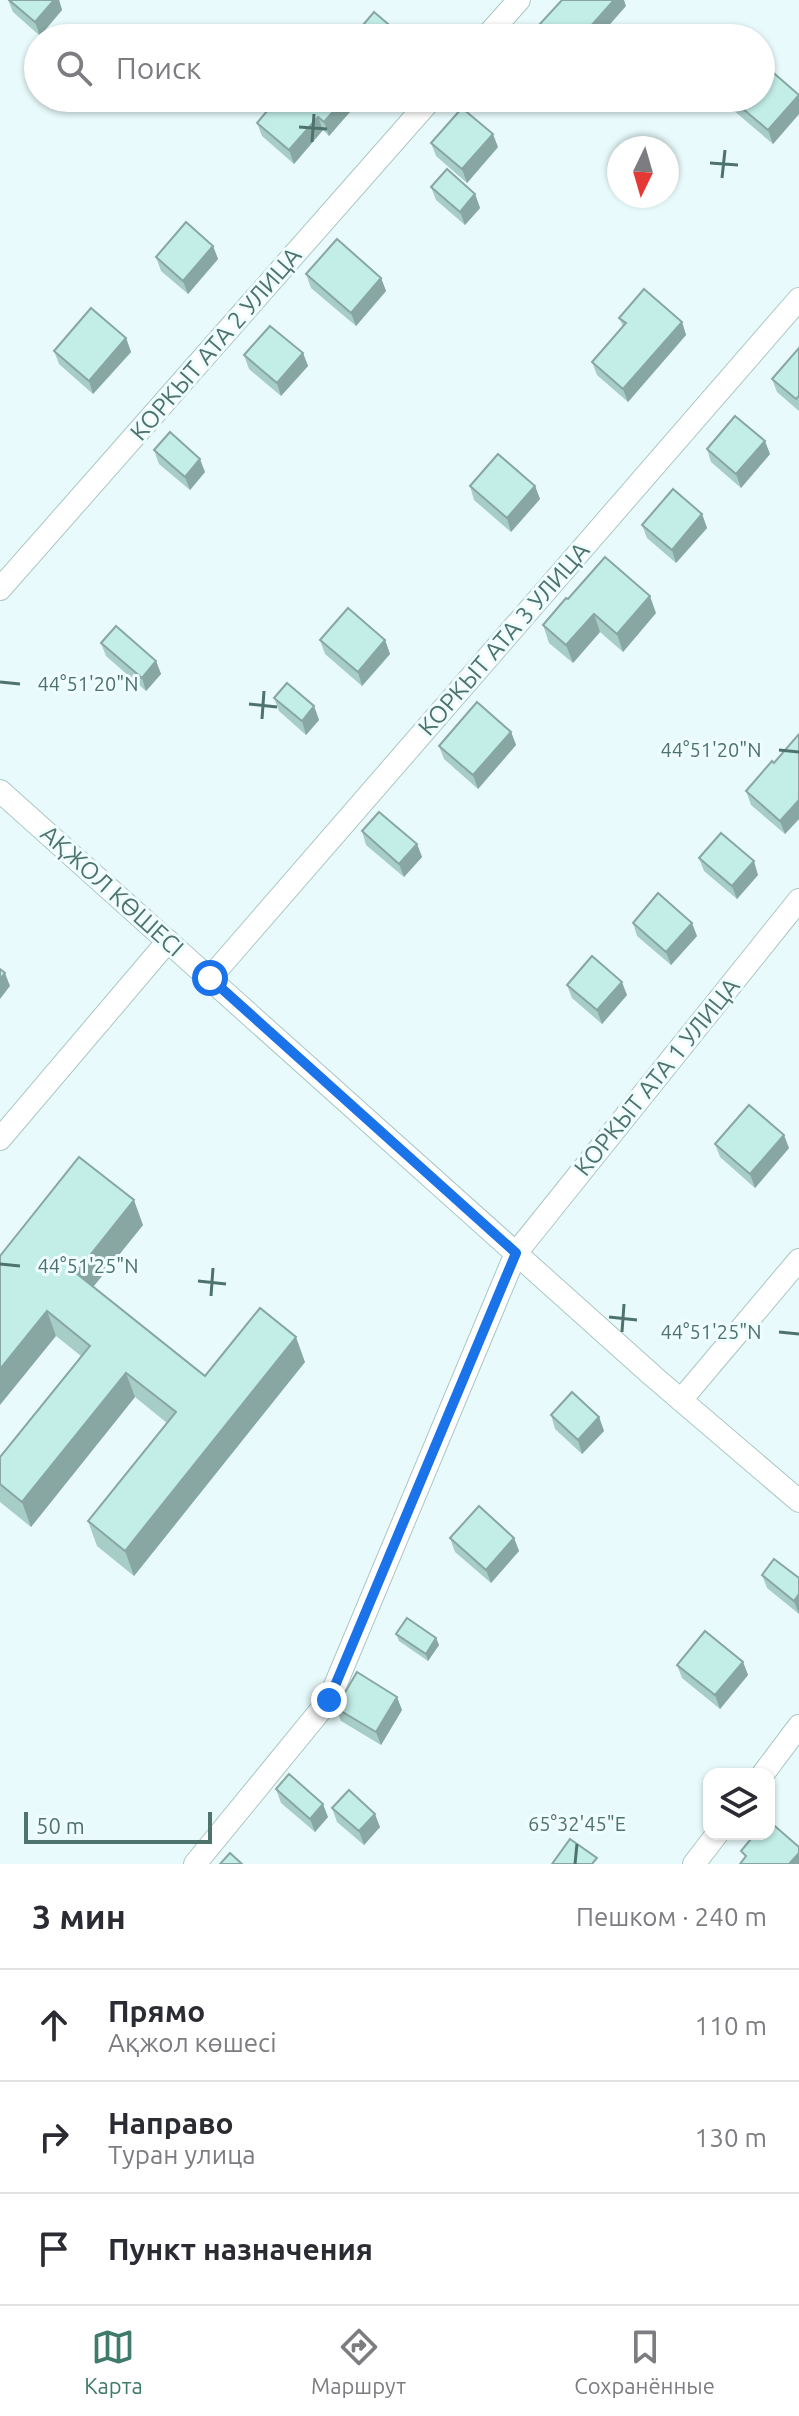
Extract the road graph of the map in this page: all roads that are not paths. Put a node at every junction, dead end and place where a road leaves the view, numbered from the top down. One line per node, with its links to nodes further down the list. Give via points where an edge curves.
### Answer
1 (519, 0): 2 (street)
2 (498, 24)
3 (420, 112): 5 (street, КОРКЫТ АТА 2 УЛИЦА)
4 (799, 299): 9 (street, КОРКЫТ АТА 3 УЛИЦА)
5 (0, 589)
6 (0, 791): 8 (street, АҚЖОЛ КӨШЕСІ)
7 (799, 900): 11 (street, КОРКЫТ АТА 1 УЛИЦА)
8 (168, 941): 9 (street, АҚЖОЛ КӨШЕСІ); 10 (street)
9 (210, 978): 11 (street, АҚЖОЛ КӨШЕСІ)
10 (0, 1139)
11 (516, 1253): 13 (street, АҚЖОЛ КӨШЕСІ); 18 (street, КОРКЫТ АТА 1 УЛИЦА, via 329,1700)
12 (799, 1260): 13 (street)
13 (681, 1400): 14 (street, АҚЖОЛ КӨШЕСІ)
14 (799, 1501)
15 (799, 1726): 16 (street)
16 (768, 1768)
17 (712, 1840): 19 (street)
18 (195, 1864)
19 (694, 1864)

